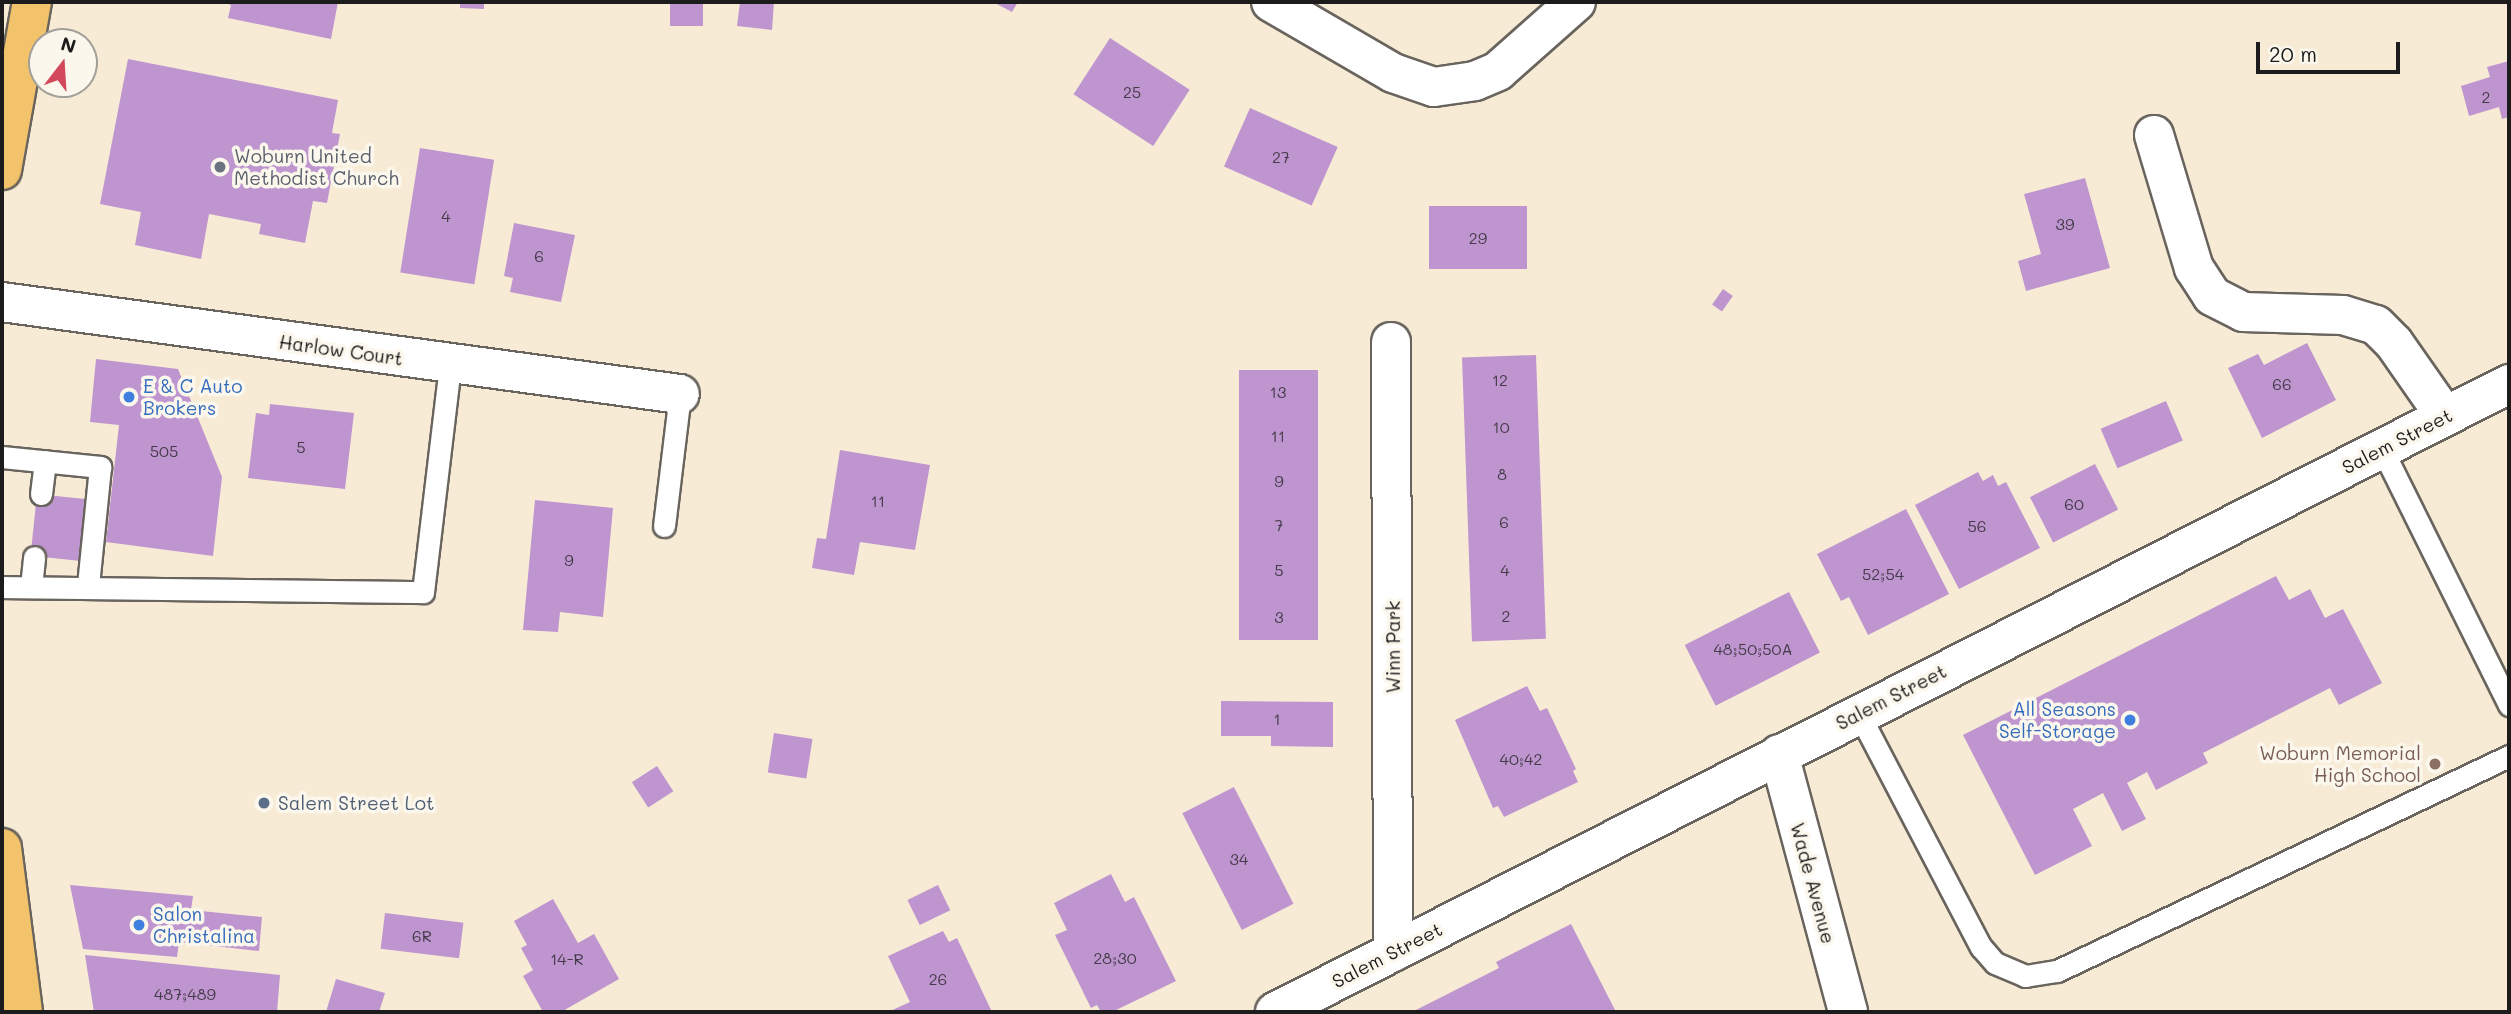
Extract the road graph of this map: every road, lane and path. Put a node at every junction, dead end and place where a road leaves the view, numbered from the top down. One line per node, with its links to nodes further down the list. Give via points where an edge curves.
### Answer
1 (32, 2): 5 (main road)
2 (1271, 2): 3 (street, via 1393,73 1434,87 1475,81 1497,71)
3 (1576, 2)
4 (2154, 135): 11 (street, via 2194,268 2212,296 2243,312 2343,315 2368,321 2389,336)
5 (2, 170)
6 (2, 302): 8 (street, Harlow Court)
7 (1391, 342): 26 (street, Winn Park)
8 (450, 365): 10 (street, Harlow Court); 18 (lane, via 423,592)
9 (2509, 384): 11 (street, Salem Street)
10 (680, 394): 16 (lane)
11 (2445, 416): 12 (street, Salem Street)
12 (2382, 449): 21 (lane); 22 (street, Salem Street)
13 (2, 457): 14 (lane)
14 (45, 461): 15 (lane); 18 (lane, via 100,467)
15 (41, 495)
16 (664, 526)
17 (34, 557): 20 (lane)
18 (88, 585): 20 (lane)
19 (2, 587): 20 (lane)
20 (31, 587)
21 (2509, 705)
22 (1859, 714): 23 (street, Salem Street); 24 (lane, via 1981,947 1995,963 2025,976 2057,971)
23 (1779, 754): 26 (street, Salem Street); 29 (street, Wade Avenue)
24 (2509, 756)
25 (2, 848): 27 (main road)
26 (1393, 952): 28 (street, Salem Street)
27 (23, 1012)
28 (1275, 1012)
29 (1848, 1012)

